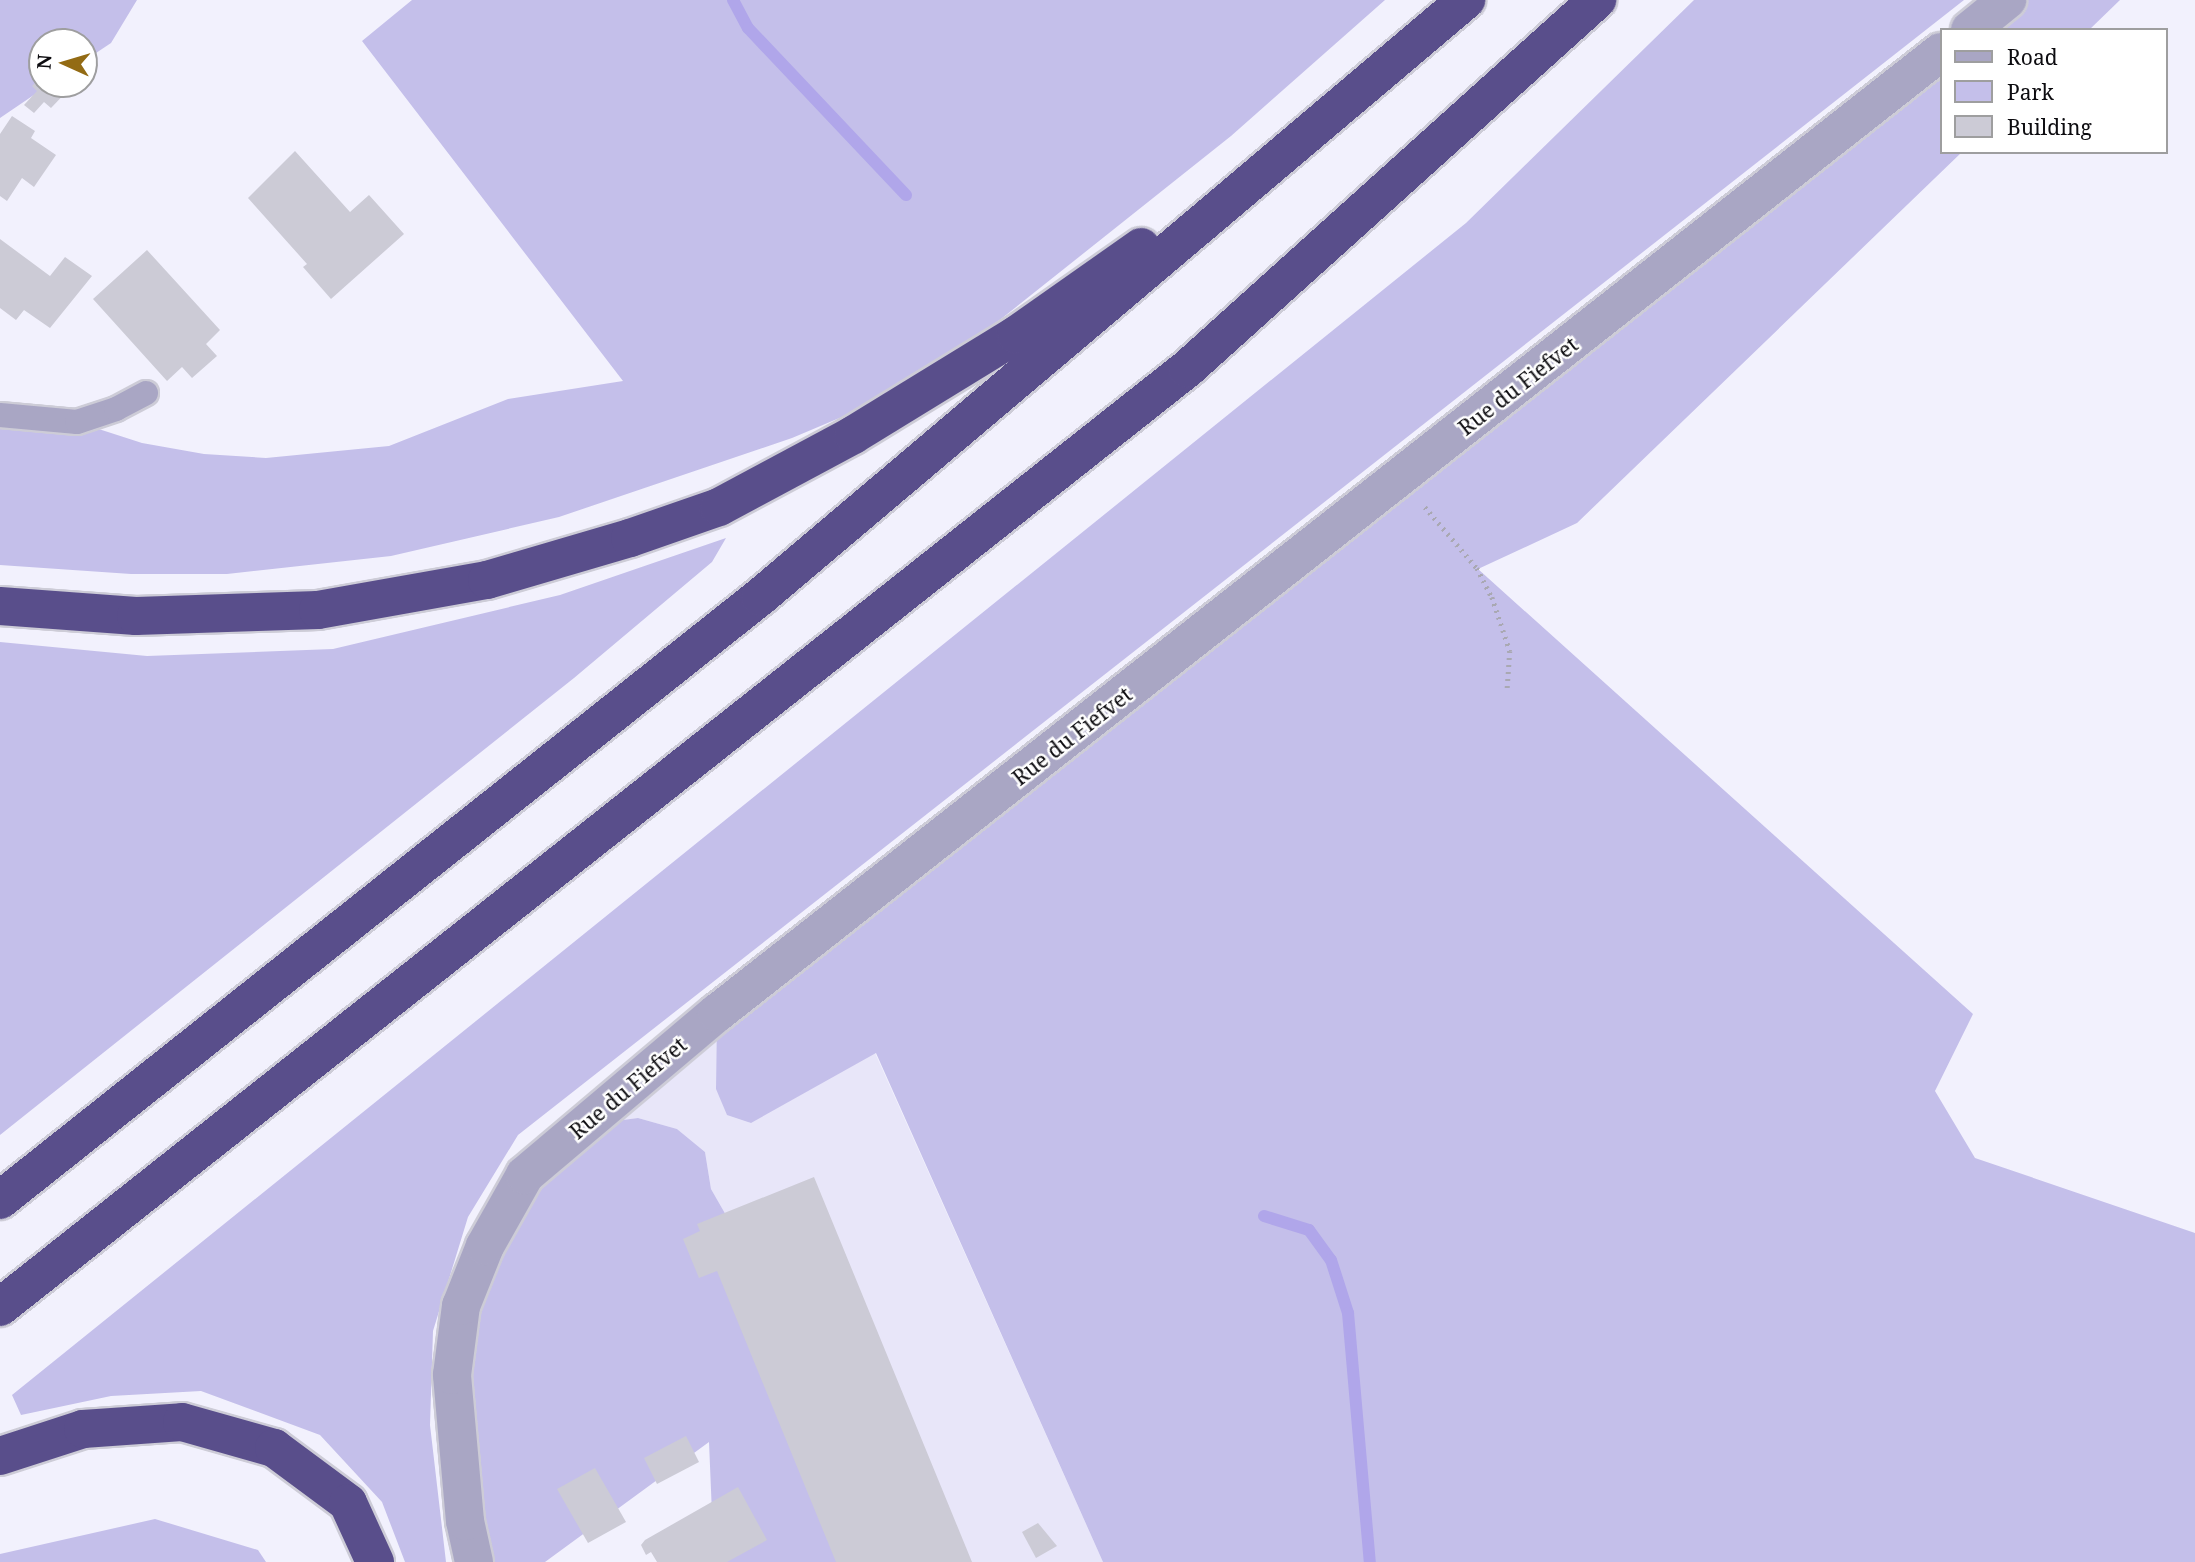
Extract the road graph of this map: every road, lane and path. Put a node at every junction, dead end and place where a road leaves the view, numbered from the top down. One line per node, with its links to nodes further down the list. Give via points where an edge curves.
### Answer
1 (1466, 0): 6 (highway)
2 (1597, 0): 13 (highway, via 1187,369)
3 (2007, 0): 4 (street)
4 (1972, 28)
5 (1940, 53): 9 (street, Rue du Fiefvet)
6 (1344, 105): 10 (highway, via 1016,335 853,435 719,507 487,580 331,608 136,616); 12 (highway, via 761,597)
7 (146, 393): 8 (lane, via 116,410 77,422)
8 (0, 415)
9 (1401, 479): 11 (path, via 1477,568 1492,597 1510,651); 16 (street, Rue du Fiefvet, via 716,1013 525,1175 485,1246 461,1306 452,1375 465,1521)
10 (0, 606)
11 (1507, 690)
12 (0, 1200)
13 (0, 1307)
14 (0, 1456): 15 (highway, via 83,1429 182,1422 274,1448 348,1503)
15 (375, 1562)
16 (474, 1562)

